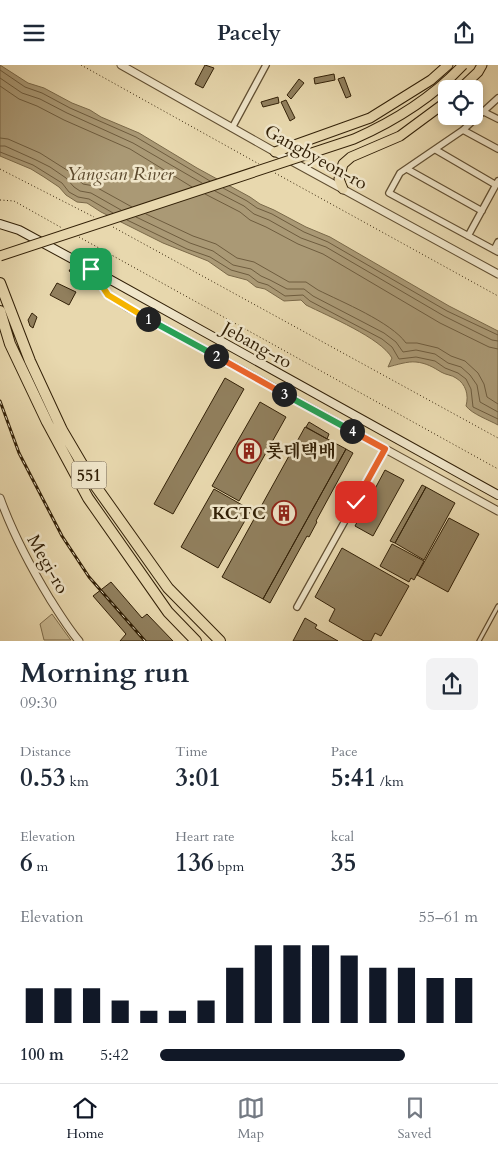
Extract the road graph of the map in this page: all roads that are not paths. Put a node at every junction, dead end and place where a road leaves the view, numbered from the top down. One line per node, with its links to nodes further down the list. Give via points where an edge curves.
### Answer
1 (121, 65): 11 (street, Gangbyeon-ro)
2 (266, 65): 11 (street)
3 (448, 65): 15 (main road, via 432,80 370,118)
4 (463, 65): 24 (main road, bridge, via 421,102 354,139)
5 (482, 65): 6 (main road)
6 (470, 80)
7 (498, 97): 9 (street)
8 (438, 108): 18 (main road, via 400,136 351,157 343,164 339,179)
9 (484, 111): 10 (street); 12 (street)
10 (498, 119)
11 (232, 128): 15 (street, Gangbyeon-ro)
12 (464, 130): 13 (street); 14 (street)
13 (498, 149)
14 (436, 150): 16 (street); 17 (street)
15 (274, 152): 18 (street, Gangbyeon-ro)
16 (406, 169): 19 (street); 21 (street, via 400,173 389,193)
17 (497, 183): 19 (street)
18 (343, 189): 26 (street, Gangbyeon-ro)
19 (482, 211): 21 (street)
20 (0, 224): 25 (main road, Jebang-ro, via 19,230)
21 (468, 236): 23 (street)
22 (498, 242): 23 (street)
23 (496, 251)
24 (0, 256)
25 (91, 269): 29 (street, via 108,295 127,307); 30 (main road, Jebang-ro)
26 (498, 274)
27 (0, 283): 37 (highway, 551, via 30,361 62,430 92,481 168,588)
28 (0, 311): 36 (highway, 551, via 10,344 88,498 168,613)
29 (385, 449): 32 (street); 34 (street)
30 (498, 495)
31 (0, 497): 35 (street, Megi-ro, via 11,529 32,570)
32 (498, 511)
33 (498, 606): 38 (lane)
34 (297, 607)
35 (79, 641)
36 (196, 641)
37 (220, 641)
38 (479, 641)

